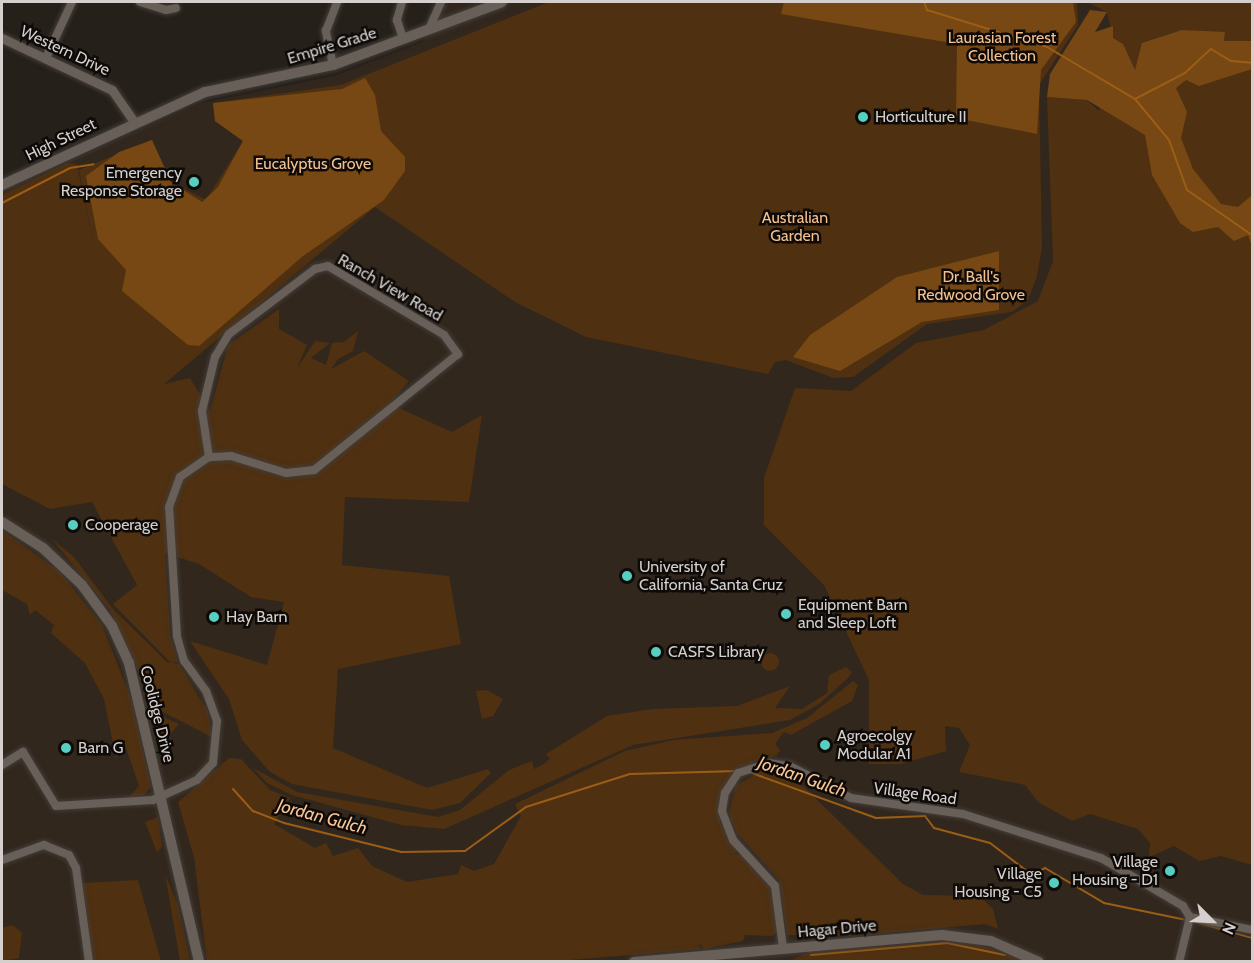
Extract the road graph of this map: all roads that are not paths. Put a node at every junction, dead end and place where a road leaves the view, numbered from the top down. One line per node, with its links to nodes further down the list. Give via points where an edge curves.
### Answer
1 (72, 2): 11 (street)
2 (140, 2): 7 (street, via 166,10)
3 (337, 2): 12 (street, via 326,31)
4 (402, 2): 10 (street, via 397,20)
5 (441, 2): 8 (street)
6 (502, 2): 8 (main road, Empire Grade)
7 (176, 8)
8 (429, 29): 10 (main road, Empire Grade)
9 (2, 38): 11 (street, Western Drive)
10 (403, 39): 12 (main road, Empire Grade)
11 (46, 58): 13 (street, Western Drive, via 112,90)
12 (333, 65): 13 (main road, Empire Grade, via 205,92)
13 (135, 123): 14 (main road, High Street)
14 (2, 185)
15 (209, 458): 15 (street, Ranch View Road, via 202,411 221,344 315,269 337,269 379,301 444,335 458,354 314,470 286,473 231,456); 18 (street, via 180,477 169,507 177,636 184,661 213,708 219,744 213,763 197,780)
16 (2, 522): 18 (main road, Coolidge Drive, via 58,560 112,626 136,686)
17 (2, 765): 18 (street, via 23,752 56,806 133,804)
18 (162, 796): 24 (main road, Coolidge Drive)
19 (2, 860): 23 (street, via 44,845 69,855 76,868)
20 (1190, 917): 21 (street); 22 (street, Village Road, via 1148,881 1101,858 963,814 851,798 790,766 768,763 738,773 725,793 722,811 733,840 775,886); 27 (street)
21 (1252, 930)
22 (783, 948): 25 (main road, Hagar Drive); 26 (main road, Hagar Drive, via 964,936)
23 (89, 962)
24 (199, 962)
25 (634, 962)
26 (1039, 962)
27 (1179, 962)

